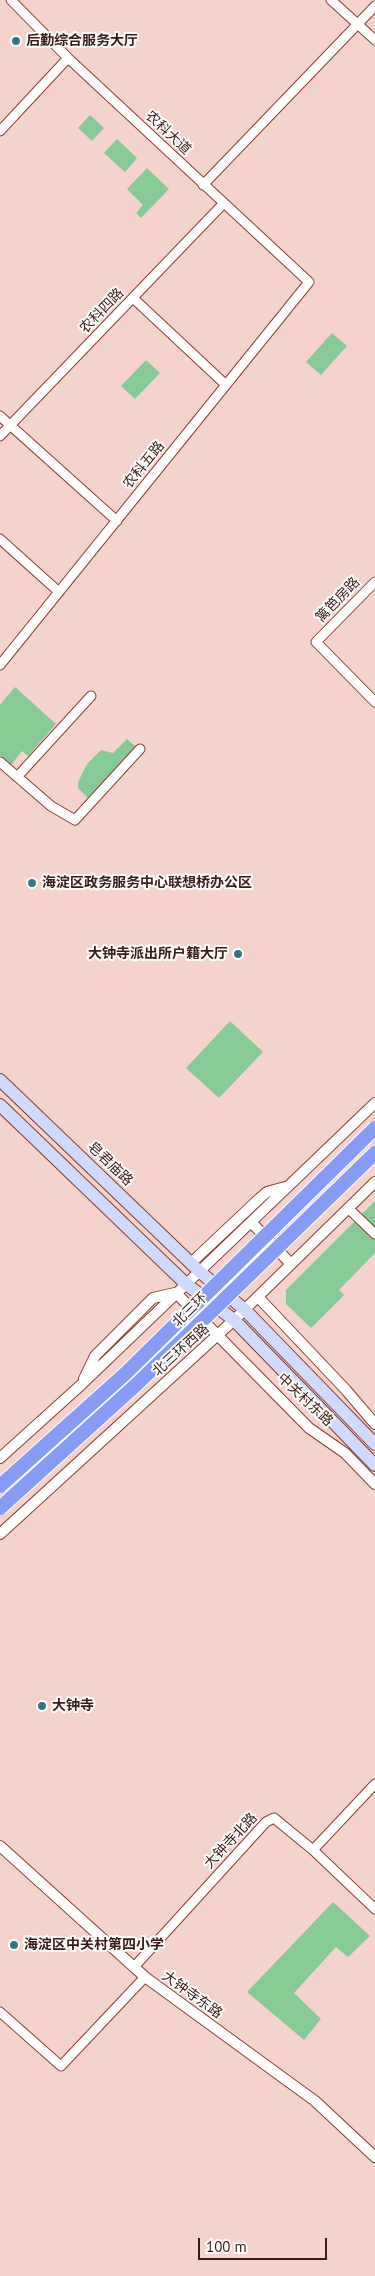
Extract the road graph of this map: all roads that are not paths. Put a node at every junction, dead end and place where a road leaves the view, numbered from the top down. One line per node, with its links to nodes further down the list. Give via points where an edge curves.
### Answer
1 (10, 0): 6 (street, 农科大道)
2 (331, 0): 4 (street)
3 (375, 6): 4 (street)
4 (358, 24): 5 (street); 8 (street)
5 (375, 40)
6 (68, 58): 7 (street); 8 (street, 农科大道)
7 (0, 130)
8 (203, 185): 9 (street, 农科大道)
9 (222, 204): 10 (street, 农科大道); 11 (street, 农科四路)
10 (309, 282): 12 (street, 农科五路)
11 (133, 298): 12 (street); 14 (street, 农科四路)
12 (226, 385): 16 (street, 农科五路)
13 (0, 416): 14 (street)
14 (10, 426): 15 (street, 农科四路); 16 (street)
15 (0, 436)
16 (117, 520): 19 (street, 农科五路)
17 (0, 539): 19 (street)
18 (375, 582): 22 (street, 篱笆房路, via 316,642)
19 (59, 592): 20 (street, 农科五路)
20 (0, 665)
21 (91, 696): 25 (street)
22 (375, 702)
23 (140, 749): 25 (street, via 75,820 51,806)
24 (0, 762): 25 (street)
25 (17, 776)
26 (0, 1080): 38 (main road, 皂君庙路)
27 (375, 1103): 32 (street)
28 (0, 1105): 39 (main road)
29 (375, 1128): 53 (highway, 北三环, bridge, via 126,1373)
30 (375, 1153): 54 (highway, 北三环, bridge, via 137,1384)
31 (375, 1182): 33 (street, 北三环西路)
32 (288, 1186): 34 (street); 38 (street, via 267,1192 260,1198)
33 (348, 1208): 35 (street); 37 (street, 北三环西路)
34 (251, 1222): 36 (street); 38 (street)
35 (375, 1234)
36 (272, 1244): 37 (street); 40 (street)
37 (291, 1264): 42 (street, 北三环西路)
38 (195, 1267): 39 (street); 40 (main road, 皂君庙路)
39 (186, 1284): 41 (street); 43 (main road, 中关村东路)
40 (222, 1291): 43 (street); 44 (main road, 中关村东路)
41 (176, 1293): 45 (street, 中关村东路); 50 (street, via 153,1298 95,1356 82,1384)
42 (258, 1297): 44 (street, 北三环西路); 48 (street)
43 (210, 1302): 45 (street); 46 (main road, 中关村东路)
44 (245, 1310): 46 (street, 北三环西路); 49 (main road, 中关村东路)
45 (198, 1315): 47 (street, 中关村东路)
46 (234, 1320): 47 (street, 北三环西路); 51 (main road, 中关村东路)
47 (218, 1335): 52 (street, 中关村东路, via 309,1428 345,1453); 55 (street, 北三环西路)
48 (375, 1424)
49 (375, 1444)
50 (0, 1458)
51 (375, 1465)
52 (375, 1484)
53 (0, 1486)
54 (0, 1508)
55 (0, 1534)
56 (375, 1784): 58 (street)
57 (0, 1846): 60 (street, 大钟寺东路)
58 (313, 1850): 59 (street); 60 (street, 大钟寺北路, via 274,1818 266,1822)
59 (375, 1909)
60 (134, 1967): 61 (street, 大钟寺东路)
61 (145, 1977): 62 (street, via 61,2066); 63 (street, 大钟寺东路, via 315,2101)
62 (0, 2012)
63 (375, 2157)

